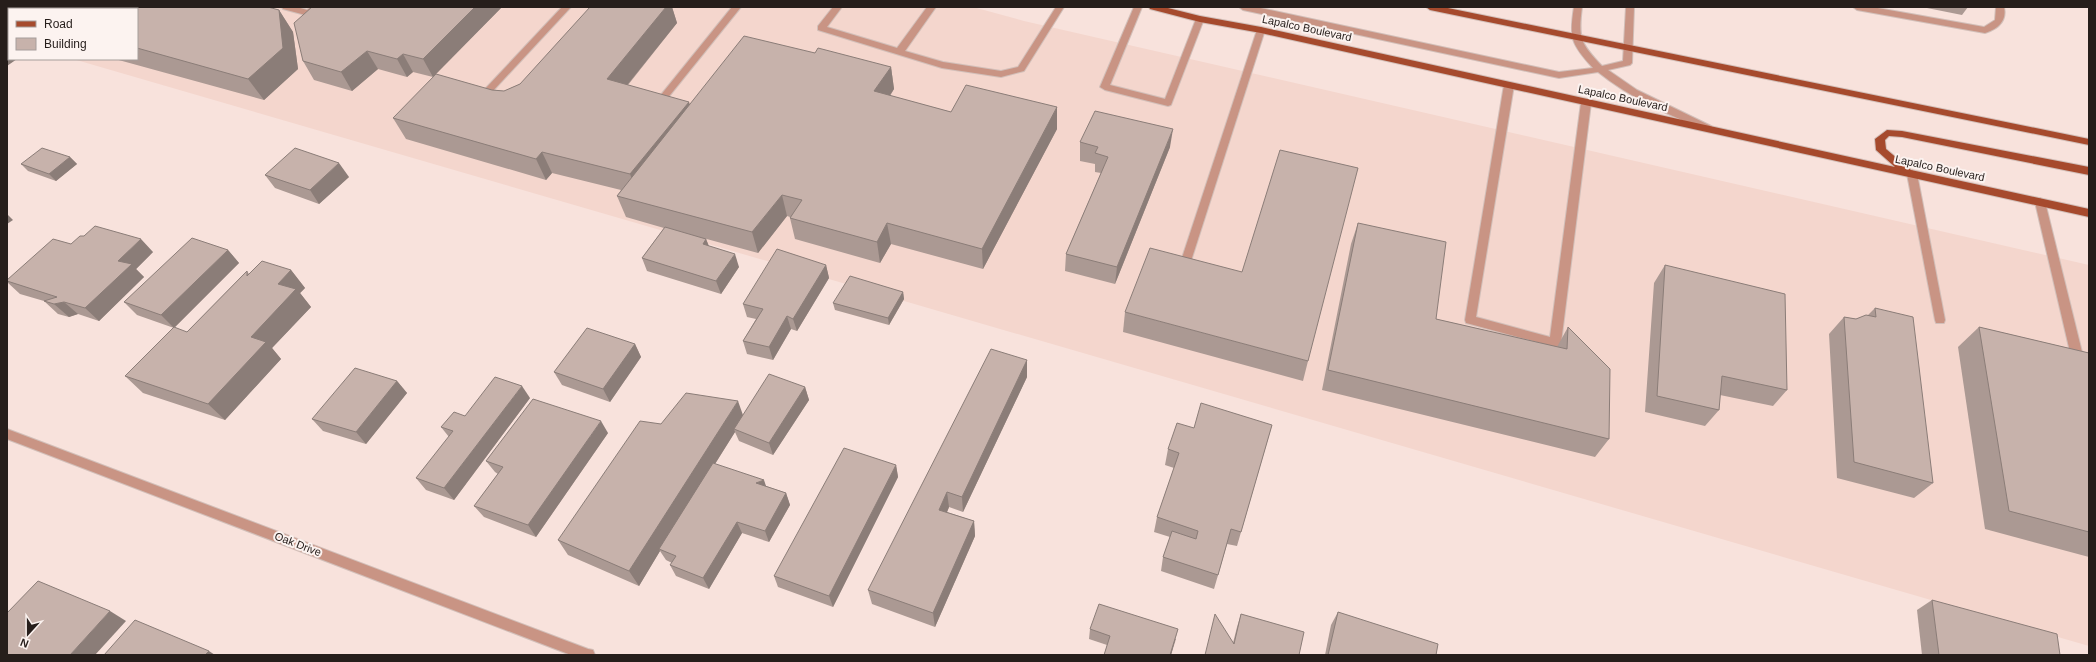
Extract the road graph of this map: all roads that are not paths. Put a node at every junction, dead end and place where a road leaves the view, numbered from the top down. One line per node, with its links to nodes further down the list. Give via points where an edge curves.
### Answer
1 (286, 7): 2 (street, via 309,13)
2 (316, 7)
3 (567, 7): 23 (street)
4 (737, 7): 24 (street)
5 (838, 7): 20 (street, via 821,28)
6 (932, 7): 20 (street)
7 (1060, 7): 20 (street, via 1021,69 1001,74 942,65)
8 (1138, 7): 16 (street, via 1105,87 1168,103)
9 (1153, 7): 16 (main road, Lapalco Boulevard)
10 (1243, 7): 21 (street, via 1558,75)
11 (1430, 7): 18 (main road)
12 (1578, 7): 18 (street)
13 (1630, 7): 19 (street)
14 (1857, 7): 15 (street, via 1985,30 1994,28 1999,22)
15 (2000, 7)
16 (1200, 19): 17 (main road, Lapalco Boulevard)
17 (1261, 30): 22 (main road, Lapalco Boulevard); 32 (street)
18 (1576, 37): 19 (main road); 21 (street, via 1591,60)
19 (1629, 49): 21 (street, via 1627,63); 27 (main road)
20 (899, 52)
21 (1602, 69): 26 (street, via 1624,88)
22 (1509, 85): 25 (main road, Lapalco Boulevard); 25 (street, via 1470,320 1555,343)
23 (488, 91)
24 (659, 103)
25 (1586, 103): 26 (main road, Lapalco Boulevard)
26 (1708, 128): 29 (main road, Lapalco Boulevard)
27 (2089, 142)
28 (2089, 170): 29 (main road, via 1887,133 1880,139 1881,150)
29 (1912, 174): 30 (main road, Lapalco Boulevard); 33 (street)
30 (2040, 202): 31 (main road, Lapalco Boulevard); 34 (street)
31 (2089, 213)
32 (1185, 264)
33 (1940, 320)
34 (2077, 356)
35 (7, 434): 36 (street, Oak Drive)
36 (588, 655)

